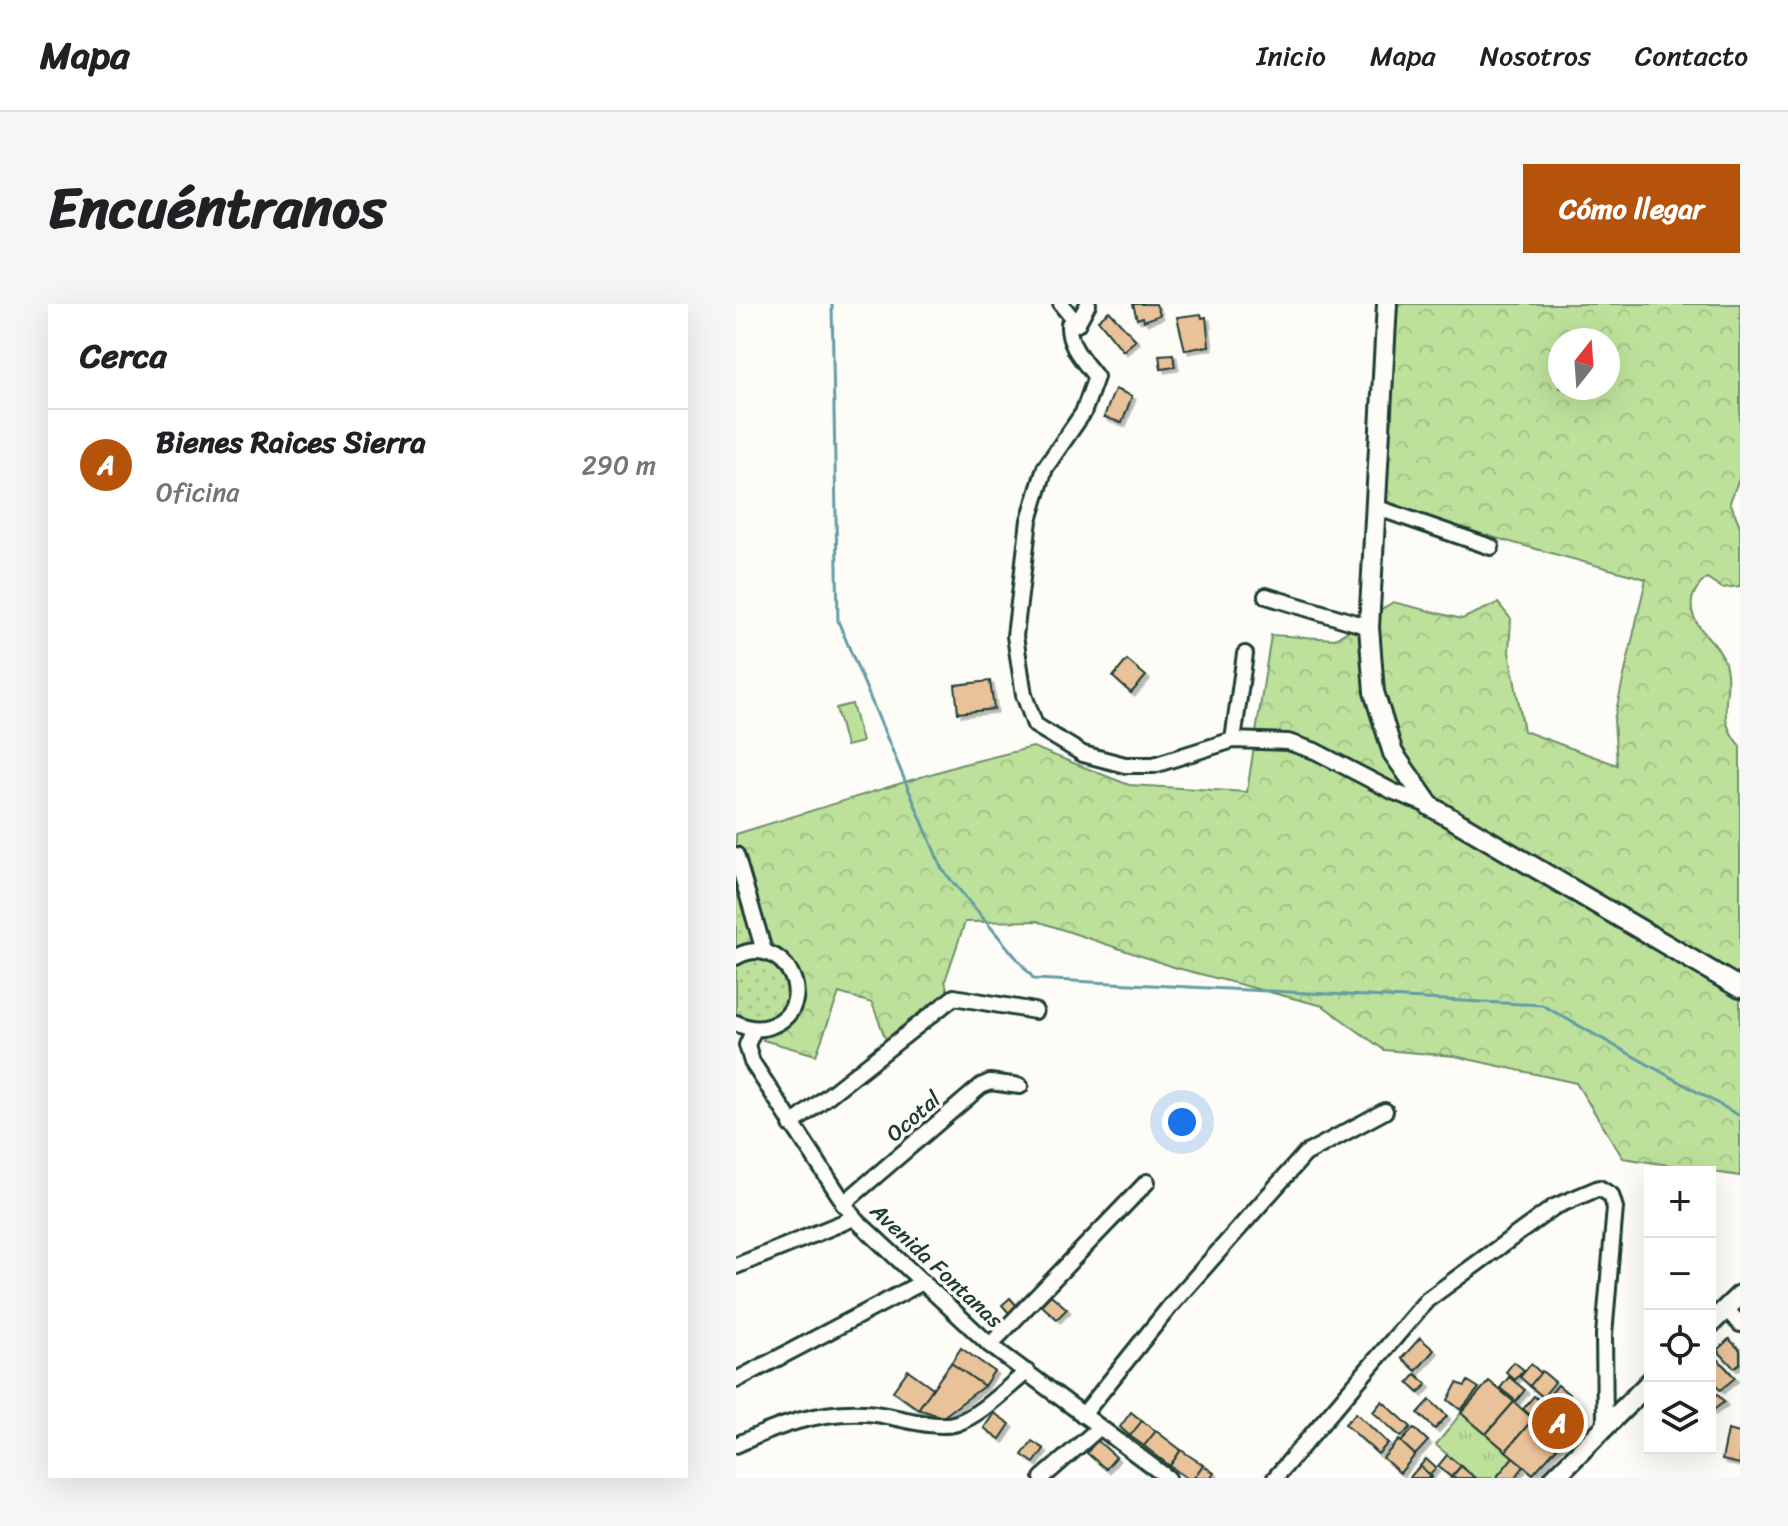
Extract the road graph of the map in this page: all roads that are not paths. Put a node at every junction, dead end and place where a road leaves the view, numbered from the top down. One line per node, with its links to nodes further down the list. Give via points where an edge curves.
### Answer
1 (1061, 304): 4 (street)
2 (1088, 304): 4 (street)
3 (1387, 304): 5 (main road)
4 (1077, 324): 10 (street, via 1069,324 1069,337 1096,377 1092,395 1045,468 1021,569 1015,636 1029,714 1035,725 1070,748 1125,765 1154,765)
5 (1378, 508): 6 (street); 8 (main road)
6 (1491, 547)
7 (1266, 596): 8 (street)
8 (1369, 627): 11 (main road, via 1381,723 1401,767)
9 (1245, 654): 10 (street)
10 (1233, 740): 11 (street, via 1288,742 1315,751)
11 (1430, 806): 15 (main road)
12 (736, 855): 13 (street)
13 (764, 951): 14 (street); 18 (street, via 787,965 797,989 789,1014 779,1023)
14 (736, 957)
15 (1740, 988)
16 (1035, 1011): 21 (street, via 954,997)
17 (736, 1023): 18 (street)
18 (754, 1029): 21 (street, Avenida Fontanas, via 748,1039 749,1057)
19 (1020, 1086): 23 (street, Ocotal, via 981,1086)
20 (1385, 1111): 35 (street, via 1305,1154 1171,1305)
21 (791, 1125): 23 (street, Avenida Fontanas)
22 (1147, 1182): 31 (street)
23 (843, 1204): 24 (street, Avenida Fontanas)
24 (854, 1218): 25 (street); 26 (street, Avenida Fontanas)
25 (736, 1266)
26 (921, 1283): 31 (street, Avenida Fontanas); 33 (street)
27 (1740, 1295): 28 (main road)
28 (1726, 1309): 29 (main road); 30 (street)
29 (1716, 1318)
30 (1740, 1324)
31 (990, 1345): 32 (street, Avenida Fontanas)
32 (1027, 1372): 35 (street, Avenida Fontanas); 38 (street, via 957,1424 843,1412 789,1423)
33 (736, 1380)
34 (1644, 1388): 36 (main road)
35 (1083, 1415): 37 (street, Avenida Fontanas)
36 (1605, 1425): 41 (street, via 1604,1335 1615,1208 1611,1195 1599,1188 1554,1207 1427,1300); 42 (main road)
37 (1099, 1428): 39 (street); 40 (street, Avenida Fontanas)
38 (736, 1445)
39 (1042, 1478)
40 (1168, 1478)
41 (1275, 1478)
42 (1554, 1478)

